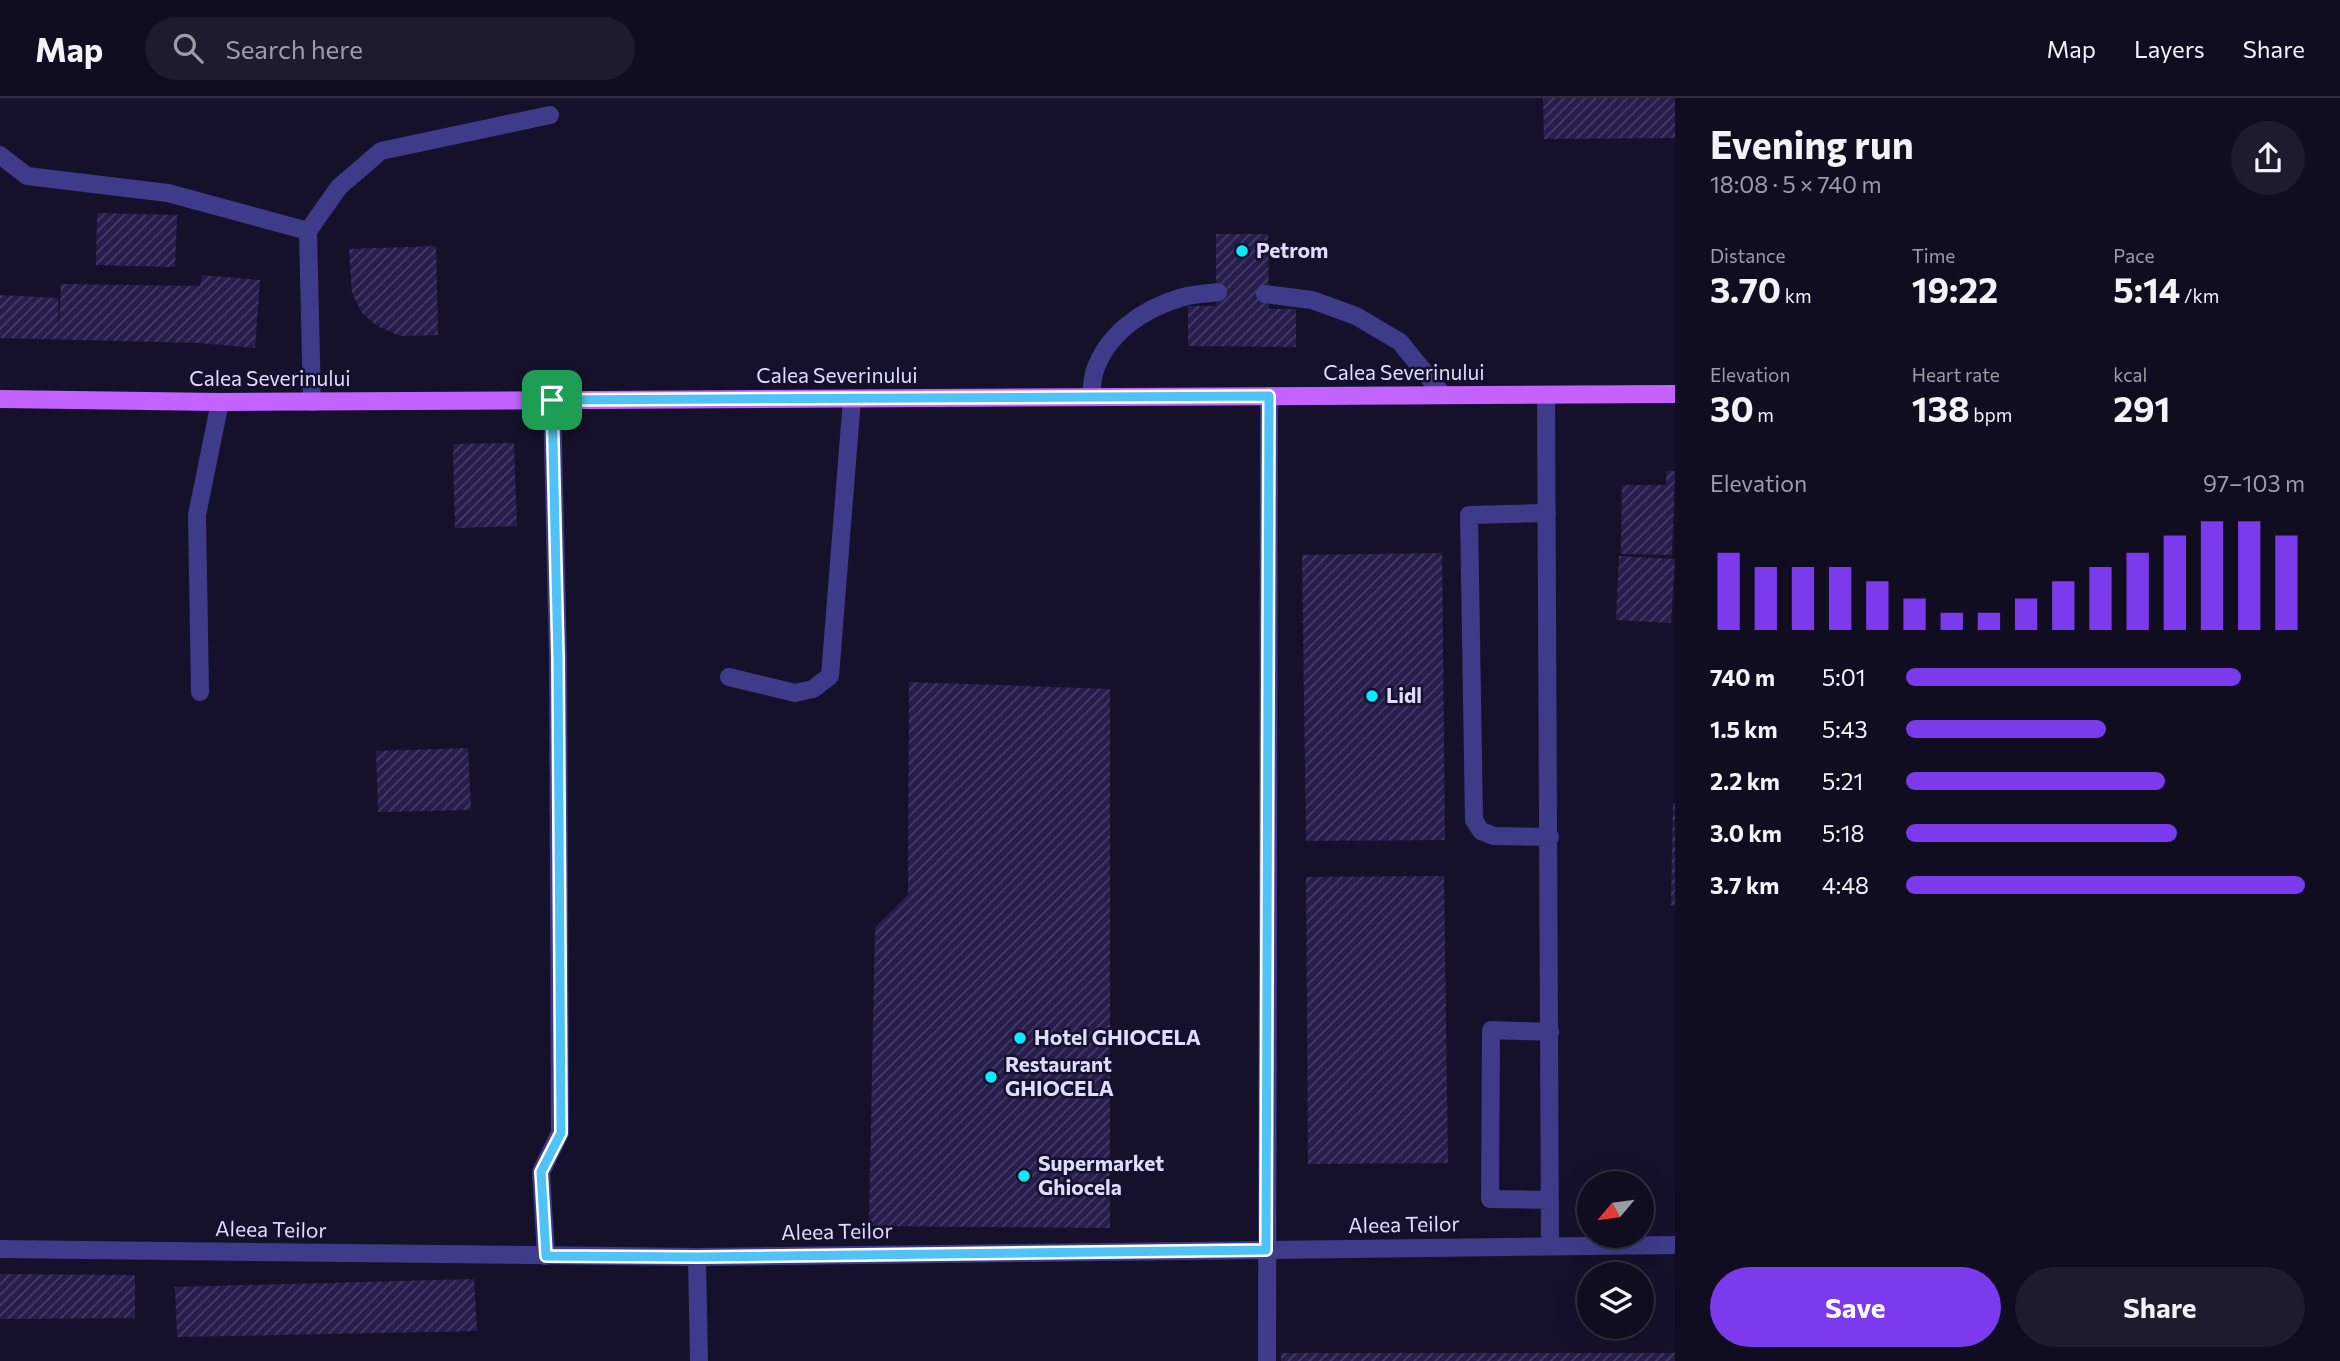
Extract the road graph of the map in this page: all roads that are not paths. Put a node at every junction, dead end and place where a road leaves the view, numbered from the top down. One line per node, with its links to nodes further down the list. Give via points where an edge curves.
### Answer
1 (550, 115): 3 (street, via 381,151 339,187)
2 (0, 155): 3 (street, via 27,176 168,193)
3 (308, 231): 15 (street)
4 (1218, 292): 10 (street, via 1181,298 1125,326 1107,346 1094,372)
5 (1265, 294): 7 (street, via 1312,300 1356,316 1400,342)
6 (1675, 394): 8 (main road, Calea Severinului)
7 (1443, 395): 8 (main road, Calea Severinului); 9 (main road, Calea Severinului)
8 (1546, 395): 16 (street)
9 (1269, 396): 10 (main road, Calea Severinului); 25 (street)
10 (1091, 397): 12 (main road, Calea Severinului)
11 (0, 399): 14 (main road, Calea Severinului)
12 (852, 399): 13 (main road, Calea Severinului); 17 (street, via 830,676 813,689 794,693)
13 (552, 400): 15 (main road, Calea Severinului); 26 (street, via 561,1133 541,1172)
14 (220, 402): 15 (main road, Calea Severinului); 18 (street, via 197,514)
15 (312, 402)
16 (1547, 513): 19 (street); 19 (street, via 1469,515 1475,820 1482,831 1494,836)
17 (729, 677)
18 (200, 692)
19 (1550, 837): 20 (street)
20 (1550, 1032): 21 (street); 21 (street, via 1491,1030 1490,1199)
21 (1550, 1200): 23 (street)
22 (1675, 1245): 23 (street, Aleea Teilor)
23 (1550, 1247): 25 (street, Aleea Teilor)
24 (0, 1249): 26 (street, Aleea Teilor)
25 (1266, 1250): 27 (street, Aleea Teilor); 29 (street)
26 (546, 1256): 27 (street, Aleea Teilor)
27 (697, 1257): 28 (street)
28 (699, 1361)
29 (1267, 1361)

